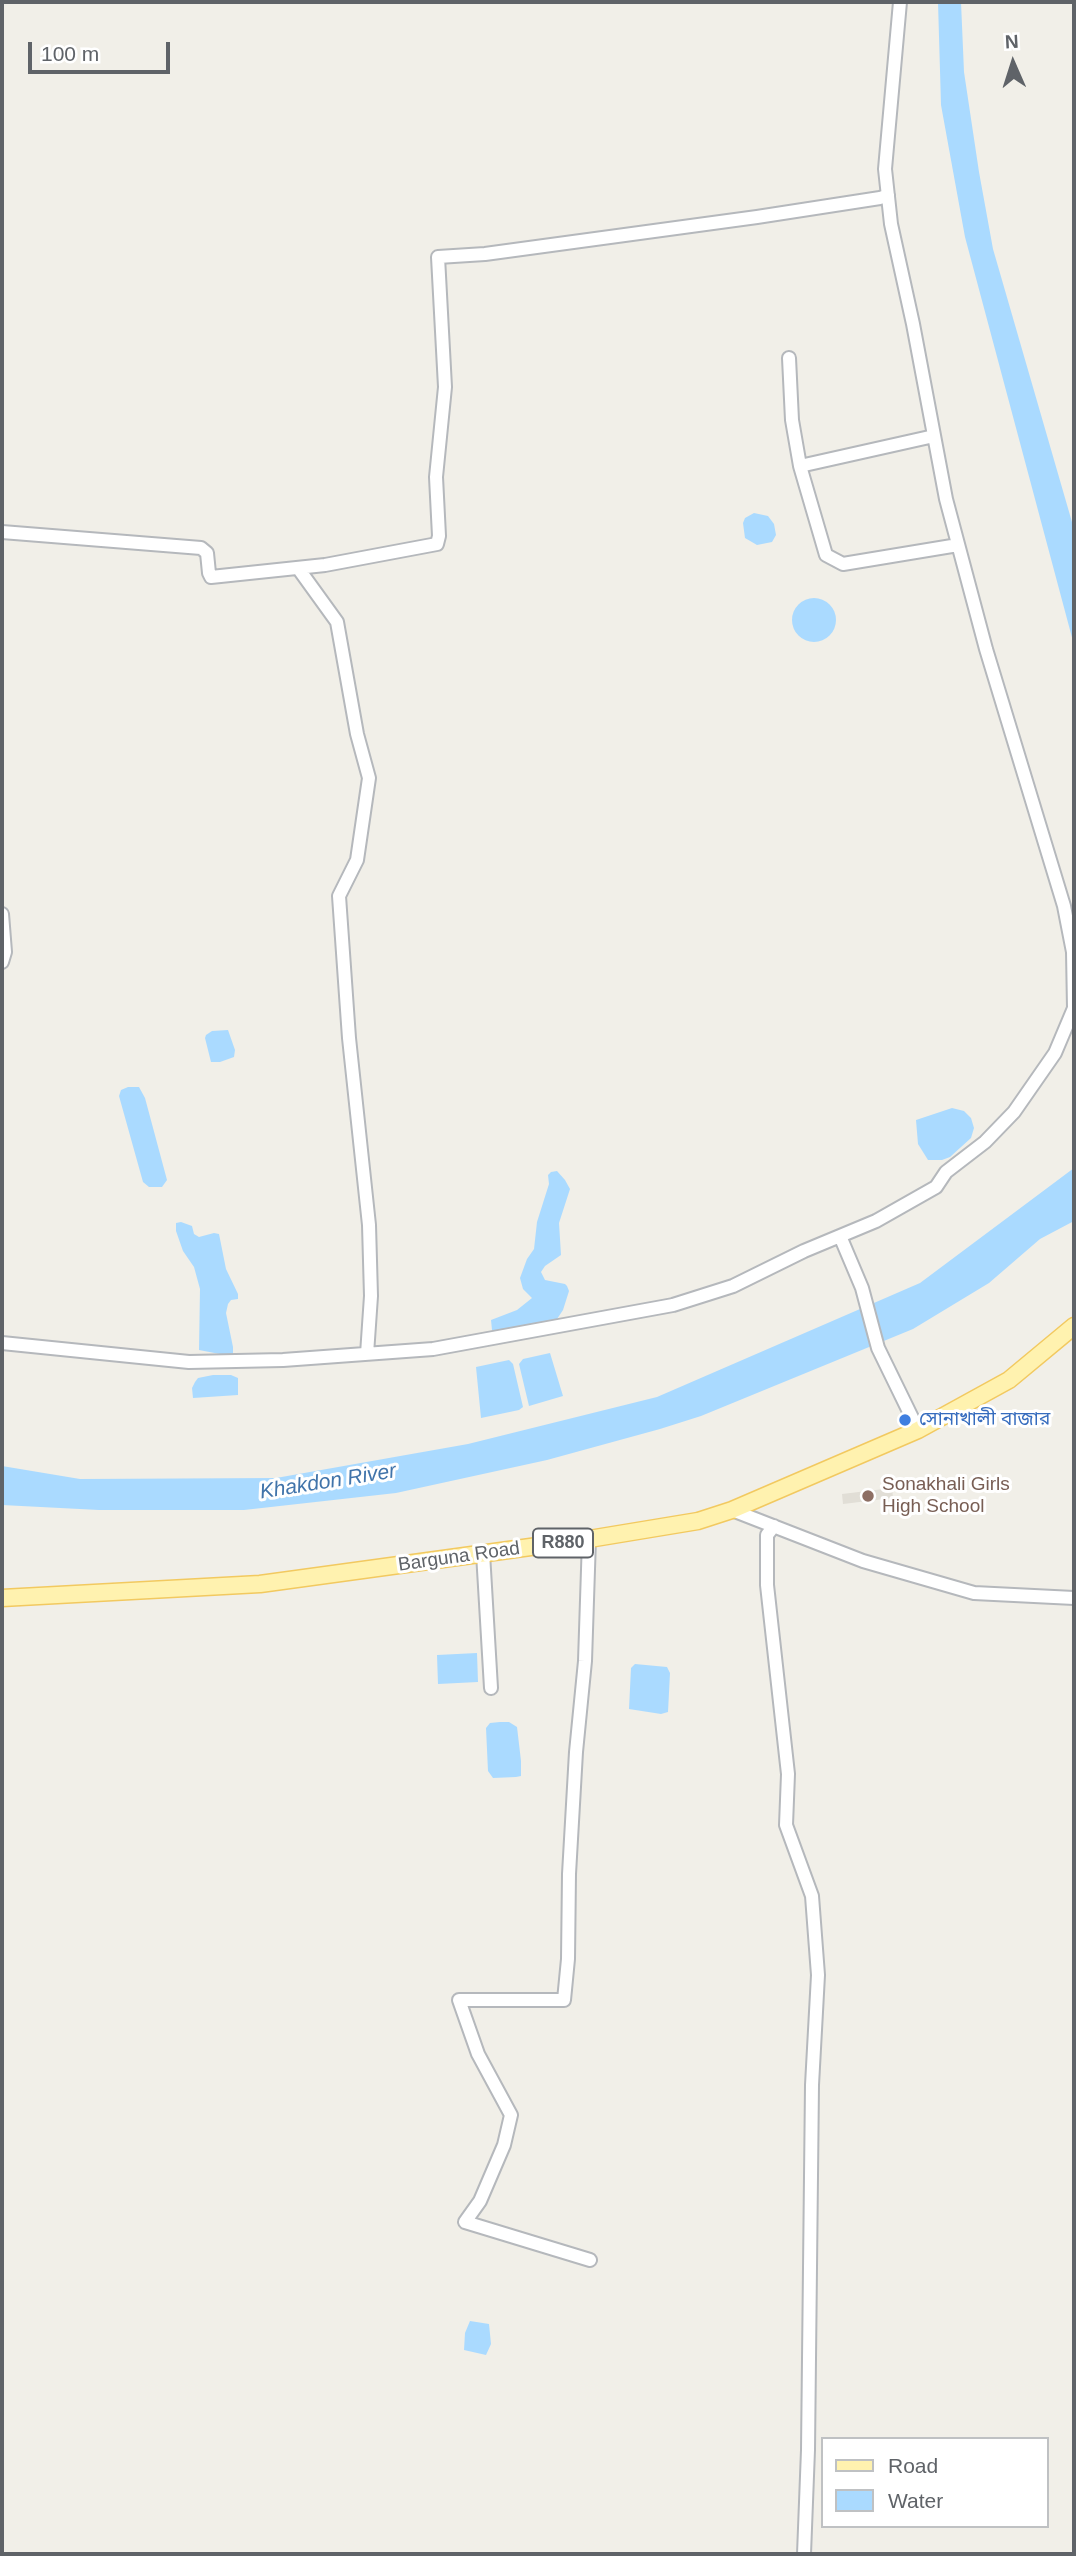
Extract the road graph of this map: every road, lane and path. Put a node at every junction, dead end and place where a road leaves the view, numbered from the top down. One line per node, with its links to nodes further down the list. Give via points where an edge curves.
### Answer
1 (900, 2): 2 (street, via 886,157)
2 (888, 195): 4 (street); 8 (street, via 757,217 438,257 445,387 436,477 439,542)
3 (789, 358): 5 (street)
4 (934, 436): 5 (street); 7 (street)
5 (800, 466): 7 (street, via 826,555 843,564)
6 (2, 532): 8 (street, via 201,548 207,553 211,577)
7 (958, 545): 11 (street, via 1064,906 1073,953 1074,1008 1055,1053 1014,1112 985,1142 946,1172 936,1187)
8 (298, 568): 14 (street, via 337,622 369,778 358,860 339,896 369,1225)
9 (2, 914): 10 (street)
10 (2, 962)
11 (840, 1236): 14 (street, via 733,1286 673,1306 433,1349); 15 (street, via 862,1288 878,1348)
12 (1074, 1326): 15 (main road, Barguna Road / R880, via 1009,1380)
13 (2, 1343): 14 (street, via 189,1362)
14 (367, 1354)
15 (918, 1430): 16 (main road, Barguna Road / R880)
16 (732, 1510): 17 (street); 18 (main road, Barguna Road / R880, via 662,1529)
17 (774, 1526): 21 (street, via 863,1562 974,1593); 24 (street, via 767,1535 767,1585 788,1774 786,1825 812,1896 818,1975)
18 (589, 1539): 19 (main road, Barguna Road / R880); 23 (street, via 564,2000 460,2000 478,2054 511,2115 480,2202 465,2222)
19 (483, 1553): 20 (main road, Barguna Road / R880, via 260,1584); 22 (street)
20 (2, 1598)
21 (1074, 1598)
22 (491, 1688)
23 (590, 2260)
24 (804, 2554)

